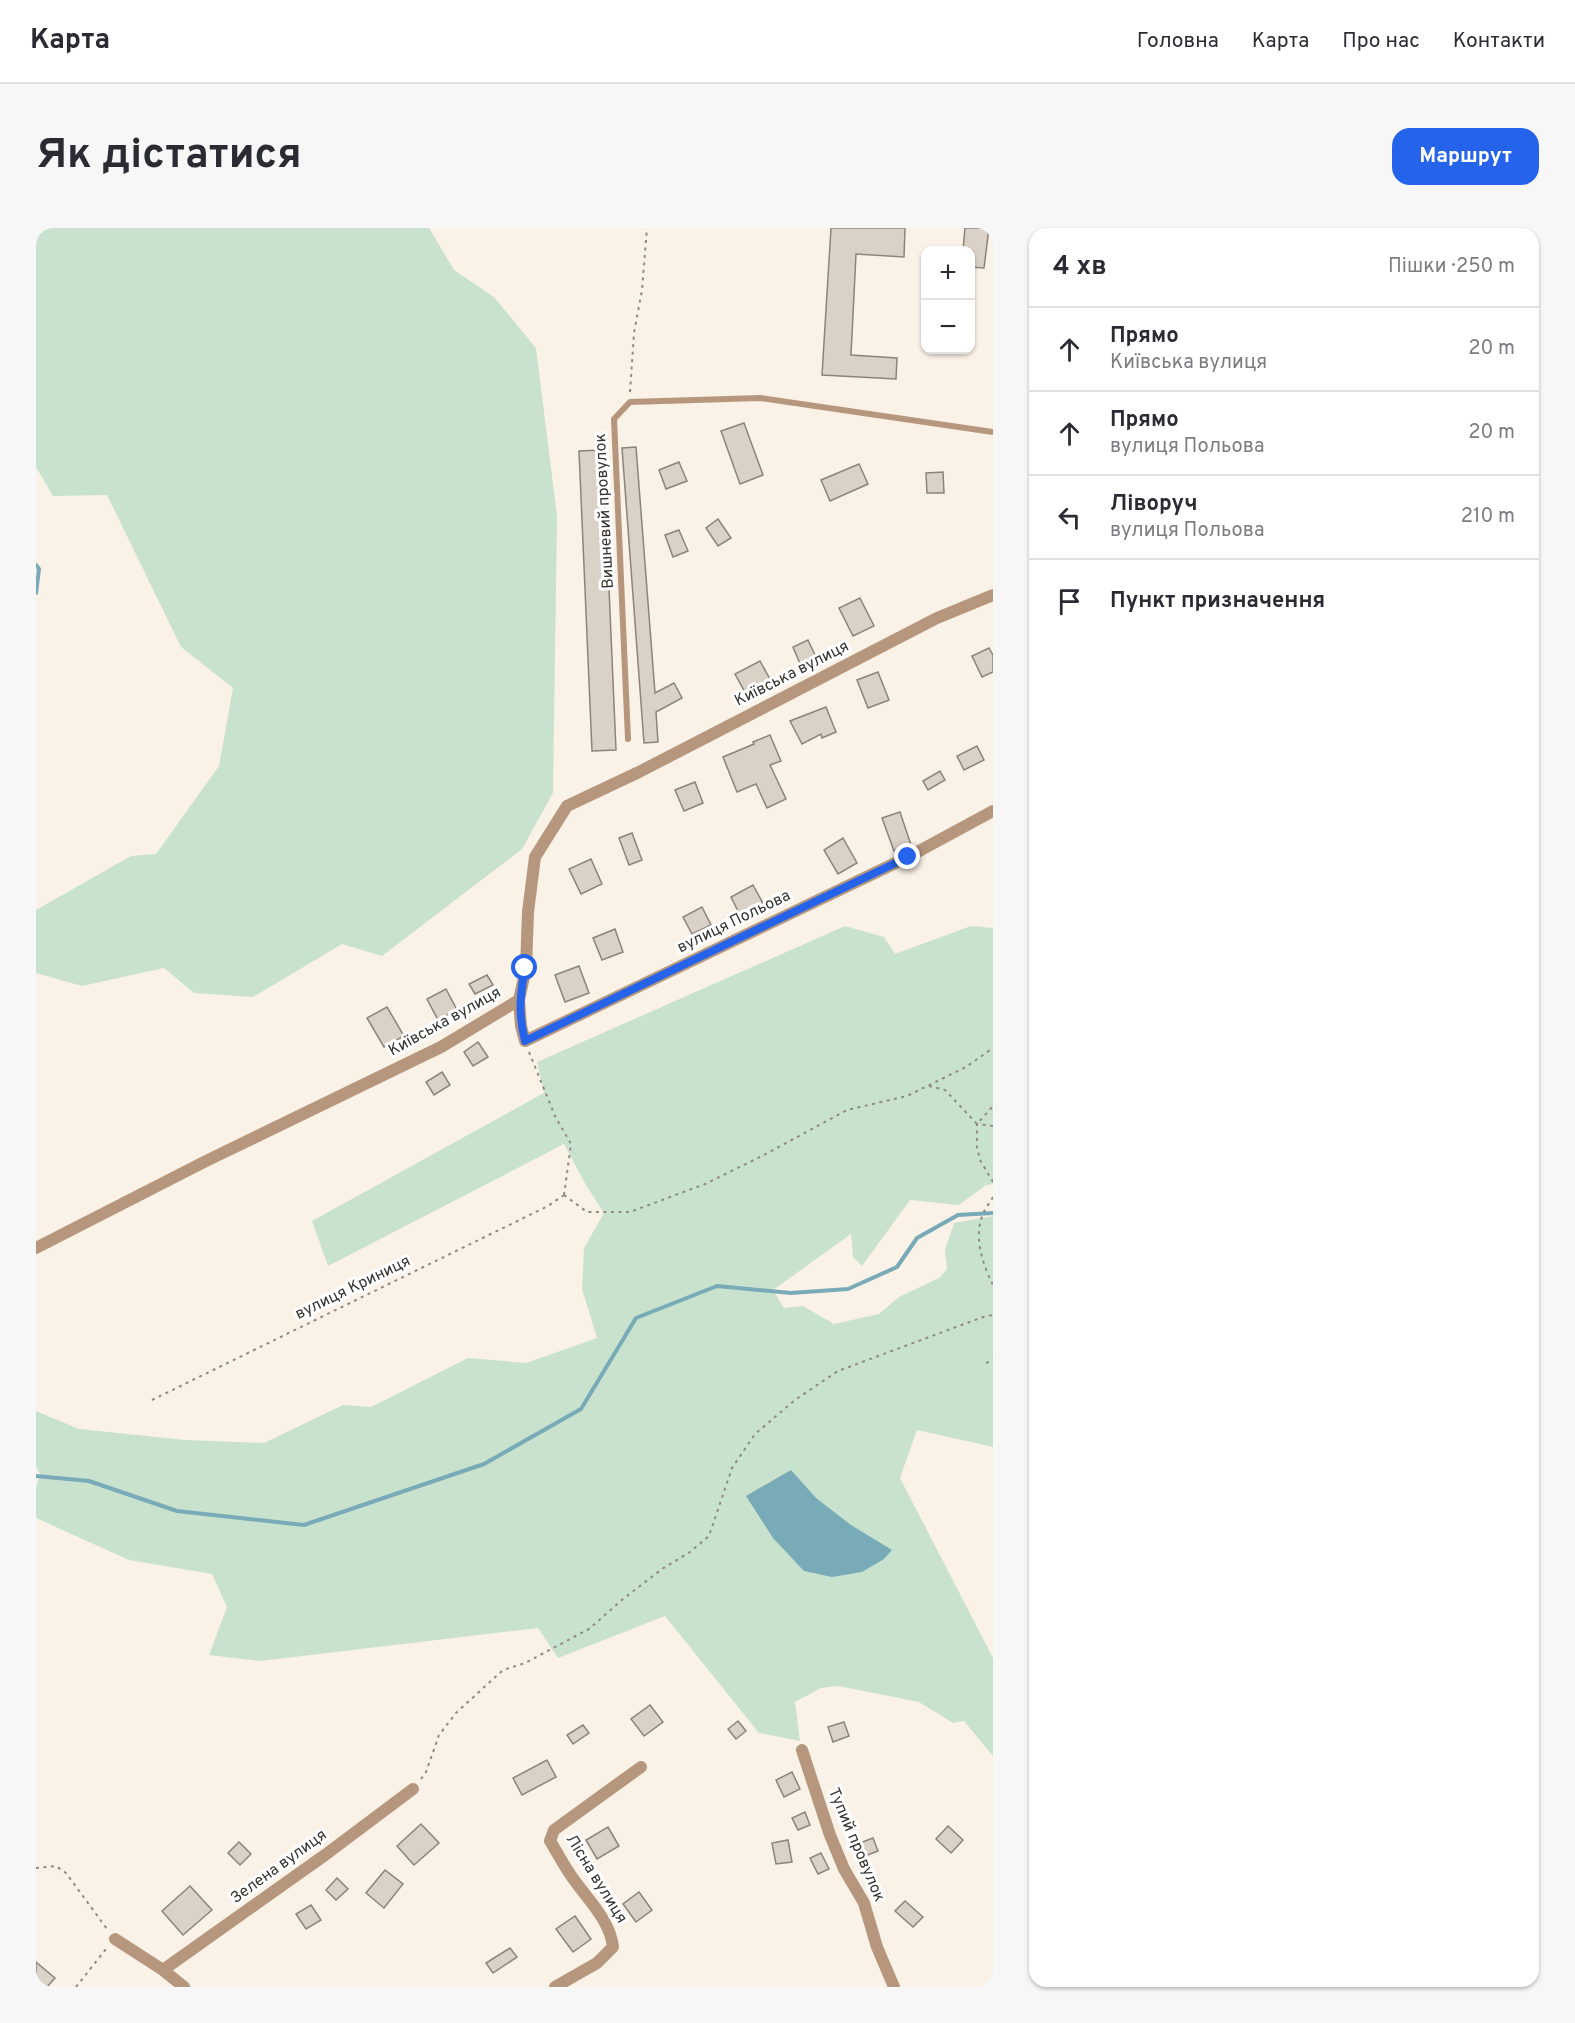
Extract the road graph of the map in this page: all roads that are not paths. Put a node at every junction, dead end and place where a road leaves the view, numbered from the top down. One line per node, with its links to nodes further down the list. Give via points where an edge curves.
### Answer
1 (993, 432): 3 (lane, Вишневий провулок, via 760,398 630,402 614,419)
2 (993, 595): 5 (street, Київська вулиця, via 937,618 567,806 536,857)
3 (628, 739)
4 (993, 811): 5 (street, вулиця Польова, via 908,857 525,1041)
5 (519, 1000): 6 (street, Київська вулиця, via 441,1047)
6 (36, 1248)
7 (802, 1749): 14 (street, Тупий провулок, via 830,1835 864,1903)
8 (641, 1767): 13 (street, Лісна вулиця, via 554,1830 550,1841 599,1913 612,1935 613,1947 597,1963)
9 (413, 1789): 11 (street, Зелена вулиця)
10 (115, 1940): 11 (street)
11 (163, 1970): 12 (street)
12 (184, 1987)
13 (555, 1987)
14 (894, 1987)

